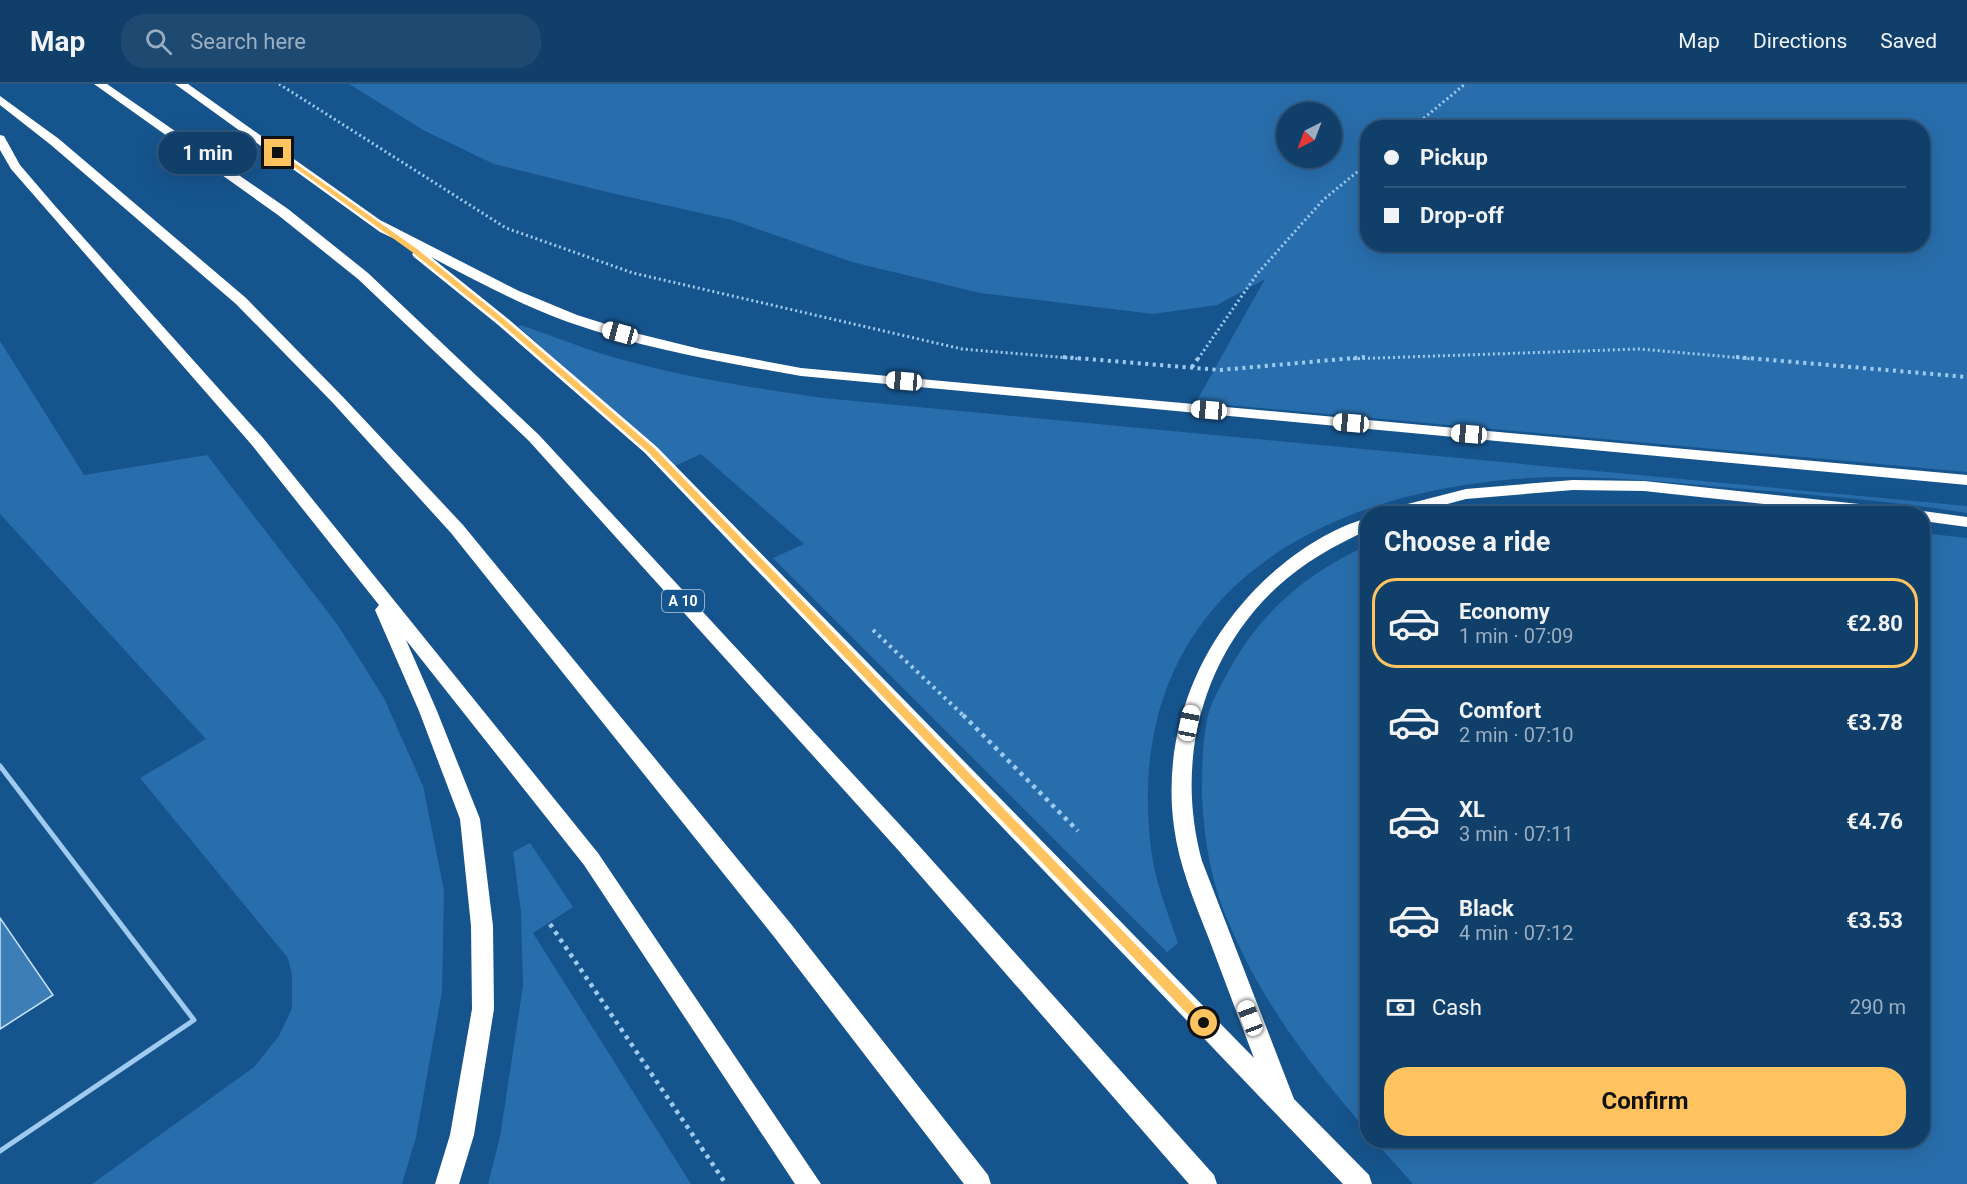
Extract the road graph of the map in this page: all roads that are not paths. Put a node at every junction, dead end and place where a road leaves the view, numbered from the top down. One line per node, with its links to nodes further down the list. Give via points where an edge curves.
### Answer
1 (100, 84): 19 (highway, A 10, via 282,212 363,276 534,438 906,845)
2 (181, 84): 5 (highway)
3 (0, 99): 18 (highway, via 56,142 241,301 457,529 783,931)
4 (0, 139): 12 (highway, via 15,166 256,441)
5 (375, 222): 6 (highway, via 522,296 600,328 699,354 801,372); 14 (highway, via 502,321 651,450)
6 (1967, 480)
7 (1421, 506): 8 (highway, via 1466,494 1573,485 1644,486)
8 (1831, 506)
9 (1930, 517): 10 (highway)
10 (1967, 522)
11 (1360, 527): 14 (highway, via 1302,558 1259,595 1220,645 1193,703 1181,764 1184,829 1208,908)
12 (374, 586): 16 (highway, via 470,819 482,926 483,1009 462,1135); 17 (highway, via 591,859)
13 (0, 766): 15 (lane, via 194,1020)
14 (1285, 1106): 20 (highway)
15 (0, 1151)
16 (447, 1184)
17 (809, 1184)
18 (979, 1184)
19 (1205, 1184)
20 (1360, 1184)

